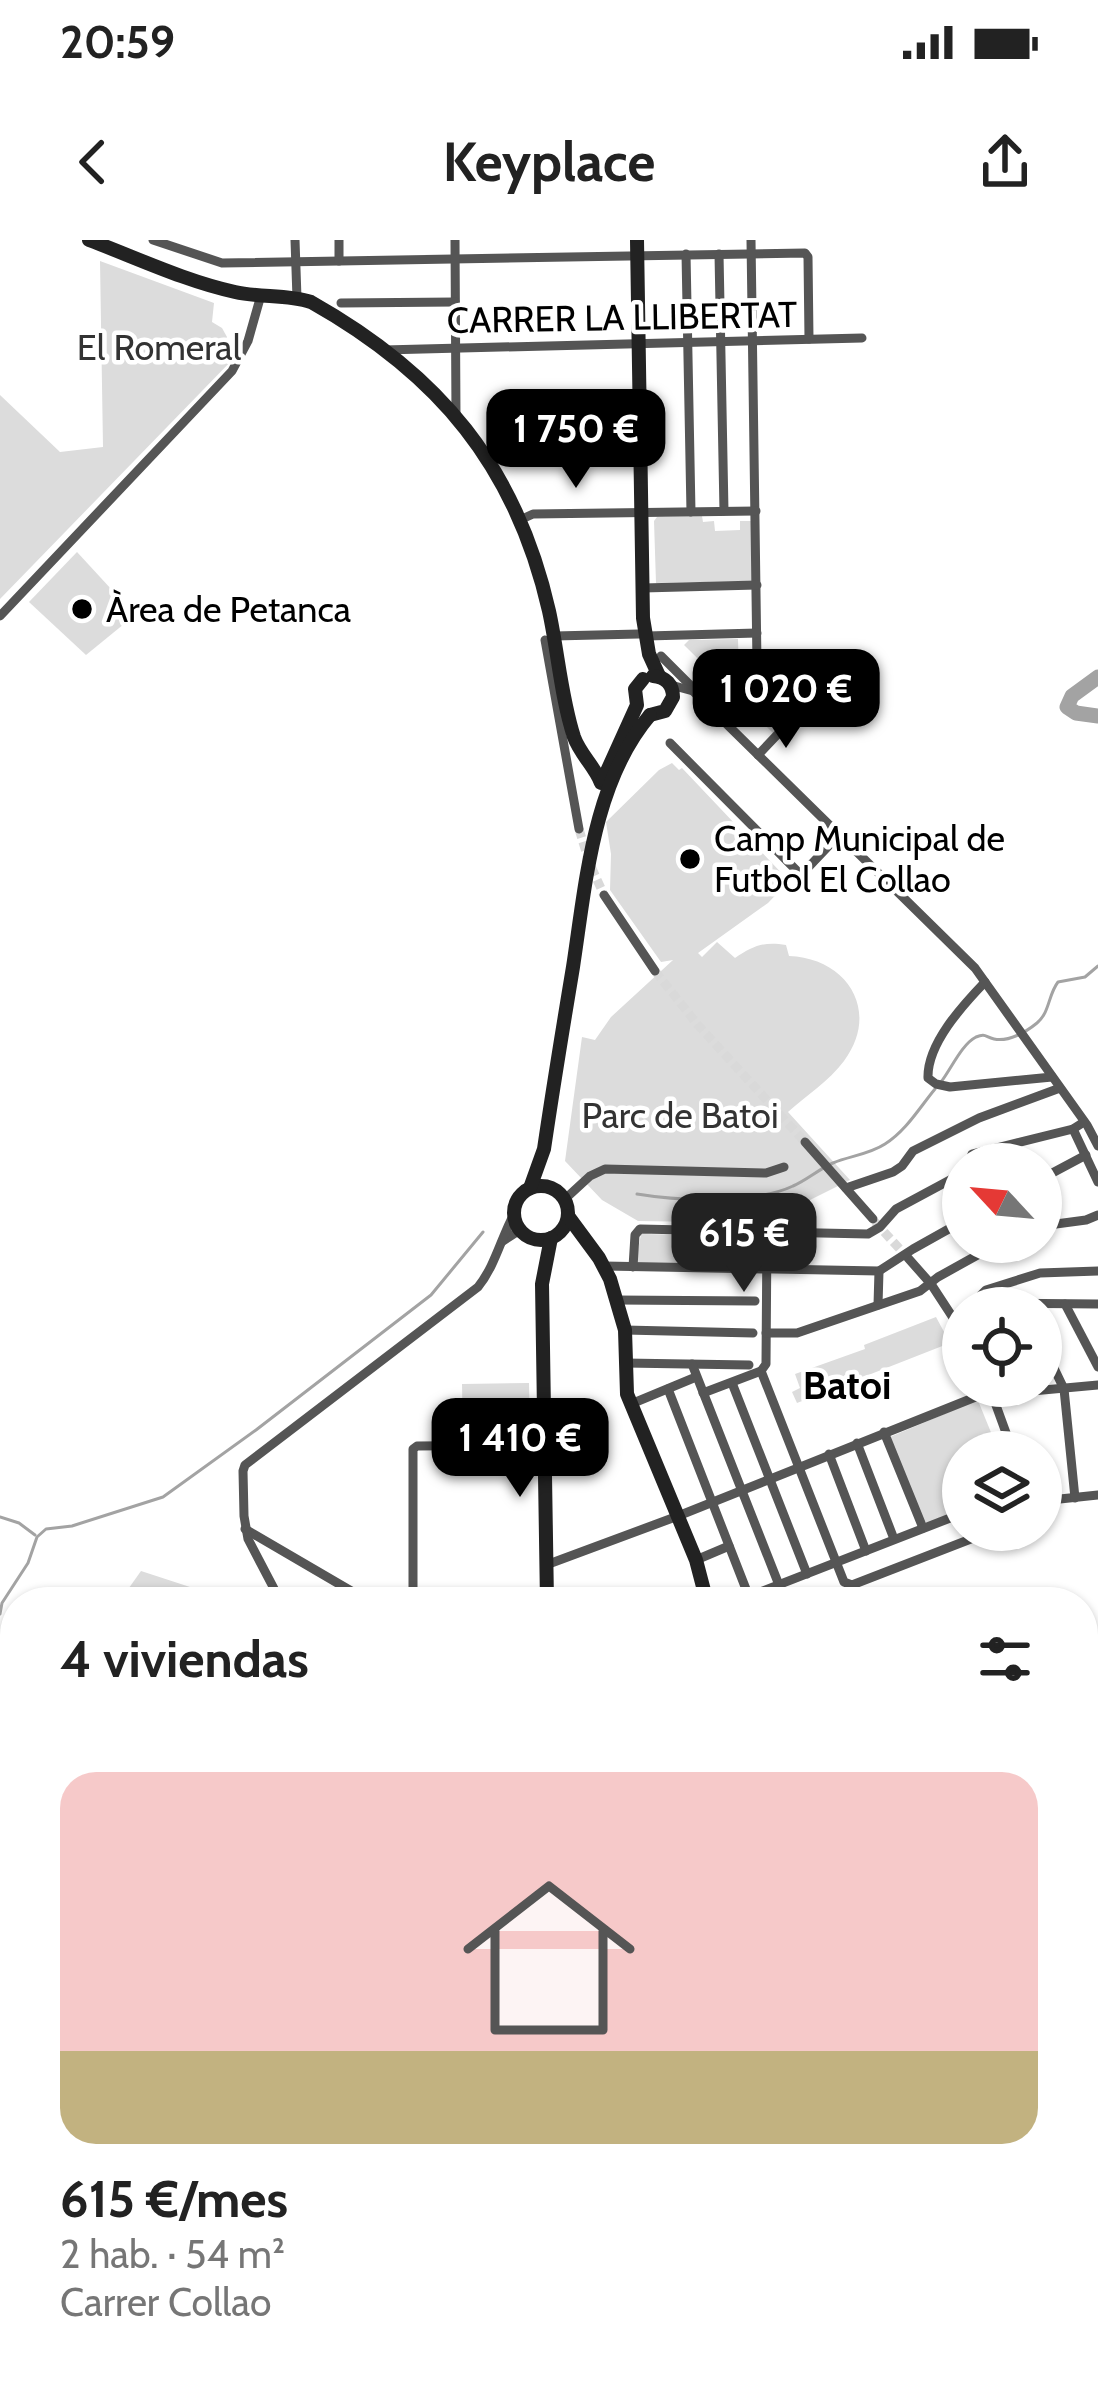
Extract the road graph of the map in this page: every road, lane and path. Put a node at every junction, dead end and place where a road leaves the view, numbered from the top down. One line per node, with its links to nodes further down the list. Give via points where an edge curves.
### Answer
1 (89, 240): 14 (main road)
2 (153, 240): 13 (street, via 222,263)
3 (295, 240): 13 (street)
4 (338, 240): 12 (street)
5 (455, 240): 11 (street)
6 (751, 240): 8 (street)
7 (637, 247): 9 (street); 11 (street); 23 (main road)
8 (751, 253): 10 (street); 19 (street, via 807,254); 21 (street)
9 (686, 254): 10 (street); 22 (street)
10 (719, 254): 20 (street)
11 (455, 258): 12 (street); 16 (street)
12 (339, 261): 13 (street)
13 (296, 262): 15 (street)
14 (261, 296): 15 (main road); 34 (street, via 232,371)
15 (297, 298): 25 (main road)
16 (455, 302): 17 (street); 24 (street)
17 (341, 303)
18 (862, 338): 19 (street, CARRER LA LLIBERTAT)
19 (809, 339): 21 (street, CARRER LA LLIBERTAT)
20 (721, 341): 21 (street, CARRER LA LLIBERTAT); 22 (street, CARRER LA LLIBERTAT); 27 (street)
21 (753, 341): 28 (street)
22 (688, 342): 23 (street, CARRER LA LLIBERTAT); 29 (street)
23 (638, 344): 24 (street, CARRER LA LLIBERTAT); 30 (main road)
24 (456, 347): 25 (street, CARRER LA LLIBERTAT); 26 (street)
25 (384, 350): 26 (main road)
26 (456, 416): 31 (main road)
27 (724, 511): 28 (street); 29 (street)
28 (756, 511): 32 (street)
29 (691, 512): 30 (street)
30 (641, 513): 31 (street); 33 (main road)
31 (521, 519): 37 (main road)
32 (757, 585): 33 (street); 36 (street)
33 (643, 588): 35 (main road)
34 (0, 616)
35 (643, 630): 36 (street); 37 (street); 40 (main road); 41 (main road)
36 (757, 634): 44 (street, via 760,673)
37 (550, 638): 46 (main road); 50 (street)
38 (661, 656): 42 (street)
39 (831, 678): 44 (street)
40 (643, 679): 41 (main road); 43 (main road, via 635,689)
41 (668, 686): 42 (street); 43 (main road, via 665,711)
42 (697, 695): 47 (street)
43 (643, 710): 48 (main road); 52 (main road, via 608,792)
44 (799, 714): 47 (street)
45 (670, 743): 51 (street, via 801,875)
46 (582, 752): 48 (main road); 49 (main road)
47 (758, 755): 51 (street)
48 (609, 761): 49 (main road)
49 (601, 784): 52 (main road)
50 (579, 829)
51 (838, 835): 55 (street)
52 (590, 862): 63 (main road)
53 (604, 895): 54 (street)
54 (655, 971)
55 (988, 986): 56 (street); 56 (street, via 942,1038 927,1070 932,1082)
56 (1052, 1076): 57 (street)
57 (1060, 1088): 58 (street); 71 (street, via 979,1118 913,1151 893,1172)
58 (1084, 1122): 59 (street); 62 (street)
59 (1072, 1129): 61 (street); 64 (street)
60 (805, 1142): 71 (street)
61 (1017, 1143)
62 (1098, 1146)
63 (544, 1148): 69 (main road); 70 (main road)
64 (1086, 1155): 66 (street); 67 (street)
65 (784, 1167): 72 (street, via 605,1169)
66 (1062, 1168)
67 (1098, 1181)
68 (942, 1184): 78 (street, via 870,1233)
69 (550, 1187): 70 (main road); 72 (main road)
70 (530, 1188): 73 (main road)
71 (846, 1188): 76 (street)
72 (565, 1199): 75 (main road)
73 (514, 1214): 80 (main road); 82 (street)
74 (1098, 1214): 77 (street)
75 (568, 1216): 81 (main road); 83 (main road)
76 (873, 1219)
77 (1062, 1223)
78 (767, 1232): 87 (street, via 640,1229); 88 (street)
79 (942, 1233): 89 (street)
80 (524, 1234): 81 (main road); 82 (street); 92 (main road)
81 (554, 1236): 83 (main road); 92 (main road)
82 (500, 1245): 131 (street, via 478,1287 245,1465)
83 (591, 1250): 86 (main road)
84 (908, 1258): 91 (street)
85 (965, 1263): 91 (street)
86 (608, 1266): 87 (street); 94 (main road)
87 (633, 1267): 88 (street)
88 (766, 1269): 89 (street); 103 (street)
89 (879, 1271): 100 (street)
90 (1098, 1271): 93 (street, via 1040,1273)
91 (931, 1283): 95 (street); 100 (street)
92 (542, 1285): 120 (main road)
93 (996, 1287)
94 (616, 1300): 96 (street); 101 (main road)
95 (942, 1300)
96 (755, 1301)
97 (1062, 1304): 98 (street)
98 (1065, 1304): 99 (street); 107 (street)
99 (1098, 1304)
100 (878, 1305): 103 (street, via 797,1333)
101 (625, 1330): 102 (street); 104 (main road)
102 (753, 1333)
103 (766, 1333): 108 (street)
104 (626, 1363): 105 (street); 116 (main road)
105 (692, 1364): 106 (street); 109 (street)
106 (749, 1365)
107 (1098, 1367)
108 (761, 1371): 110 (street); 122 (street)
109 (696, 1377): 113 (street); 115 (street)
110 (732, 1383): 115 (street); 123 (street)
111 (1062, 1385): 114 (street)
112 (1098, 1385): 114 (street)
113 (668, 1389): 116 (street); 128 (street)
114 (1064, 1389): 126 (street)
115 (703, 1393): 124 (street)
116 (631, 1405): 129 (main road)
117 (949, 1407): 118 (street)
118 (884, 1432): 119 (street); 132 (street)
119 (857, 1443): 121 (street); 133 (street)
120 (544, 1445): 139 (main road); 144 (street, via 413,1449)
121 (829, 1454): 122 (street); 135 (street)
122 (799, 1466): 123 (street); 138 (street)
123 (769, 1478): 124 (street); 140 (street)
124 (741, 1489): 128 (street); 141 (street)
125 (1098, 1495): 126 (street)
126 (1075, 1498): 127 (street)
127 (1062, 1499)
128 (711, 1502): 129 (street); 134 (street)
129 (678, 1516): 137 (main road); 139 (street)
130 (942, 1521): 132 (street)
131 (245, 1528): 142 (street); 143 (street)
132 (923, 1528): 133 (street)
133 (894, 1539): 135 (street)
134 (729, 1546): 137 (street); 147 (street)
135 (866, 1551): 138 (street)
136 (942, 1551): 138 (street, via 852,1586)
137 (695, 1560): 146 (main road)
138 (837, 1562): 140 (street)
139 (546, 1565): 145 (main road)
140 (807, 1574): 141 (street)
141 (779, 1585): 148 (street)
142 (273, 1587)
143 (345, 1587)
144 (413, 1587)
145 (547, 1587)
146 (703, 1587)
147 (743, 1587)
148 (775, 1587)

